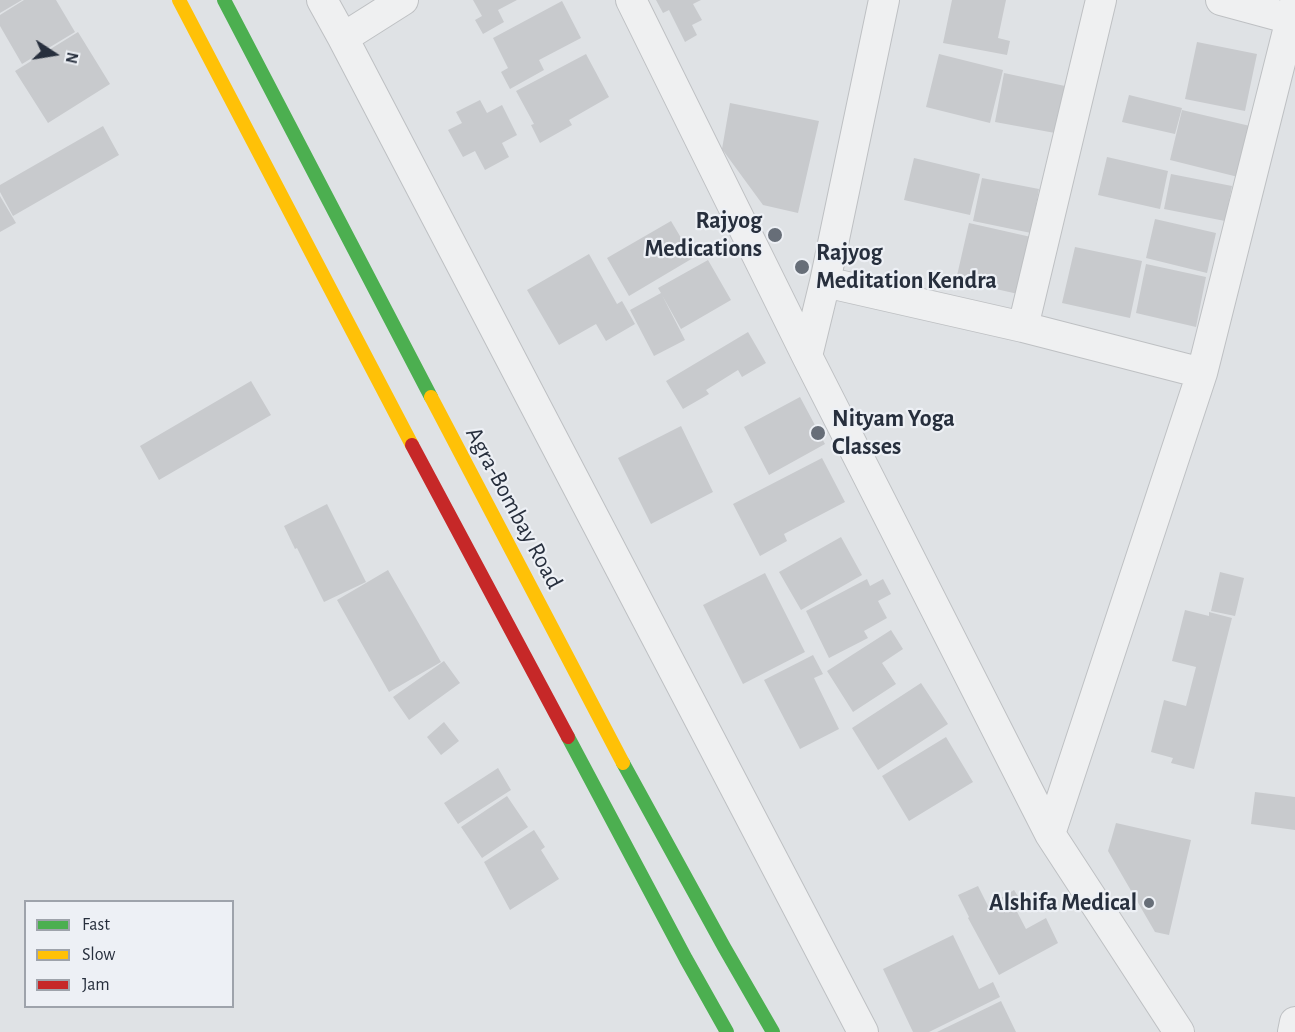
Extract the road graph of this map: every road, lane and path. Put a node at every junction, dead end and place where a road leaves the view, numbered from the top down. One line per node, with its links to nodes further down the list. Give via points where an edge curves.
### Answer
1 (179, 0): 17 (main road, via 393,411)
2 (224, 0): 18 (main road, Agra-Bombay Road, via 606,732)
3 (322, 0): 10 (street)
4 (403, 0): 10 (street)
5 (631, 0): 13 (street)
6 (884, 0): 11 (street)
7 (1101, 0): 12 (street)
8 (1221, 0): 9 (street)
9 (1294, 14): 14 (street)
10 (343, 38): 19 (street)
11 (825, 282): 12 (street); 13 (street)
12 (1023, 327): 14 (street)
13 (807, 356): 15 (street)
14 (1202, 373): 15 (street)
15 (1050, 834): 20 (street)
16 (1295, 1022): 21 (street)
17 (727, 1032)
18 (773, 1032)
19 (863, 1032)
20 (1179, 1032)
21 (1293, 1032)

